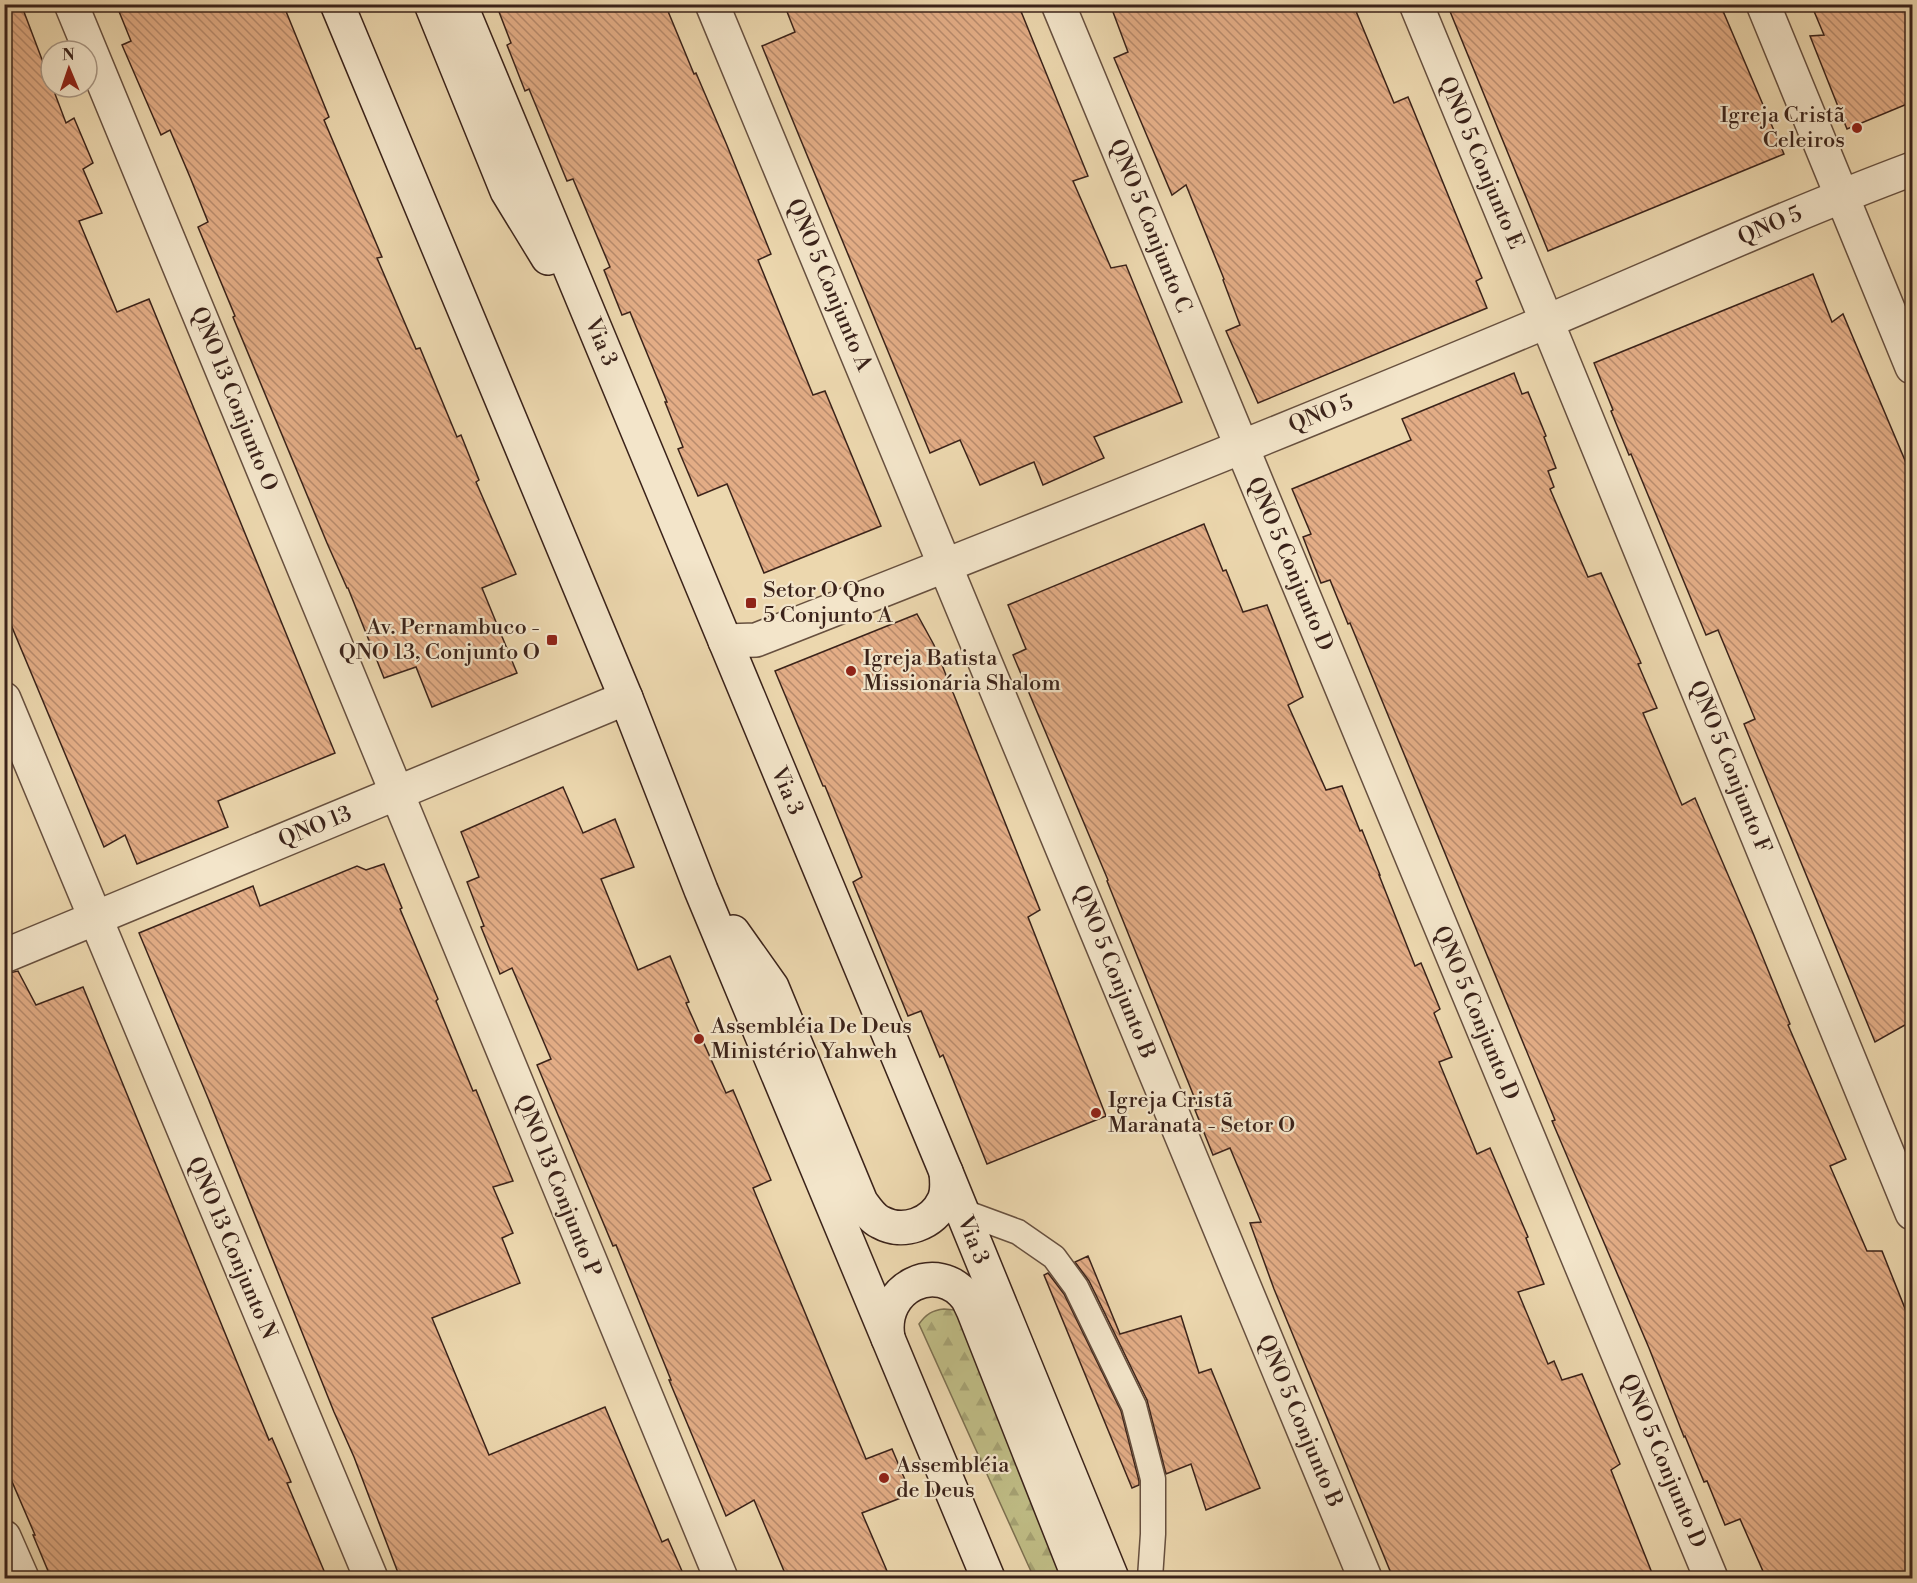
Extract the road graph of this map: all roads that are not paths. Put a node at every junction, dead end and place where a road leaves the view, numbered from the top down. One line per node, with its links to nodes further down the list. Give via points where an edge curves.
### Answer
1 (71, 4): 19 (street, QNO 13 Conjunto O)
2 (337, 4): 18 (street)
3 (431, 4): 12 (street, via 507,190)
4 (460, 4): 12 (street, Via 3)
5 (712, 4): 15 (street, QNO 5 Conjunto A)
6 (1058, 4): 14 (street, QNO 5 Conjunto C)
7 (1416, 4): 11 (street, QNO 5 Conjunto E)
8 (1763, 4): 10 (street)
9 (1912, 169): 10 (street, QNO 5)
10 (1841, 195): 11 (street, QNO 5); 13 (street)
11 (1547, 321): 14 (street, QNO 5); 25 (street, QNO 5 Conjunto F)
12 (609, 360): 16 (street, Via 3)
13 (1912, 367)
14 (1241, 447): 15 (street, QNO 5); 36 (street, QNO 5 Conjunto D)
15 (945, 565): 16 (street, QNO 5, via 756,640); 35 (street, QNO 5 Conjunto B)
16 (725, 641): 23 (street, Via 3)
17 (4, 699): 21 (street, QNO 13 Conjunto N)
18 (626, 699): 19 (street, QNO 13); 20 (street)
19 (396, 794): 21 (street, QNO 13); 30 (street, QNO 13 Conjunto P)
20 (702, 890): 23 (street, via 772,987 861,1202 869,1213 891,1227 917,1226 941,1204 947,1186); 26 (street)
21 (94, 918): 22 (street, QNO 13); 29 (street, QNO 13 Conjunto N)
22 (4, 956)
23 (946, 1172): 24 (street, Via 3)
24 (961, 1211): 33 (street, Via 3); 34 (lane, via 1018,1232 1054,1257 1076,1287 1134,1406 1153,1479)
25 (1912, 1213)
26 (888, 1338): 31 (street); 32 (street, via 888,1312 902,1290 913,1284 942,1281 966,1297)
27 (4, 1538): 28 (street)
28 (22, 1578)
29 (370, 1578)
30 (721, 1578)
31 (988, 1578)
32 (1079, 1578)
33 (1112, 1578)
34 (1150, 1578)
35 (1365, 1578)
36 (1711, 1578)

